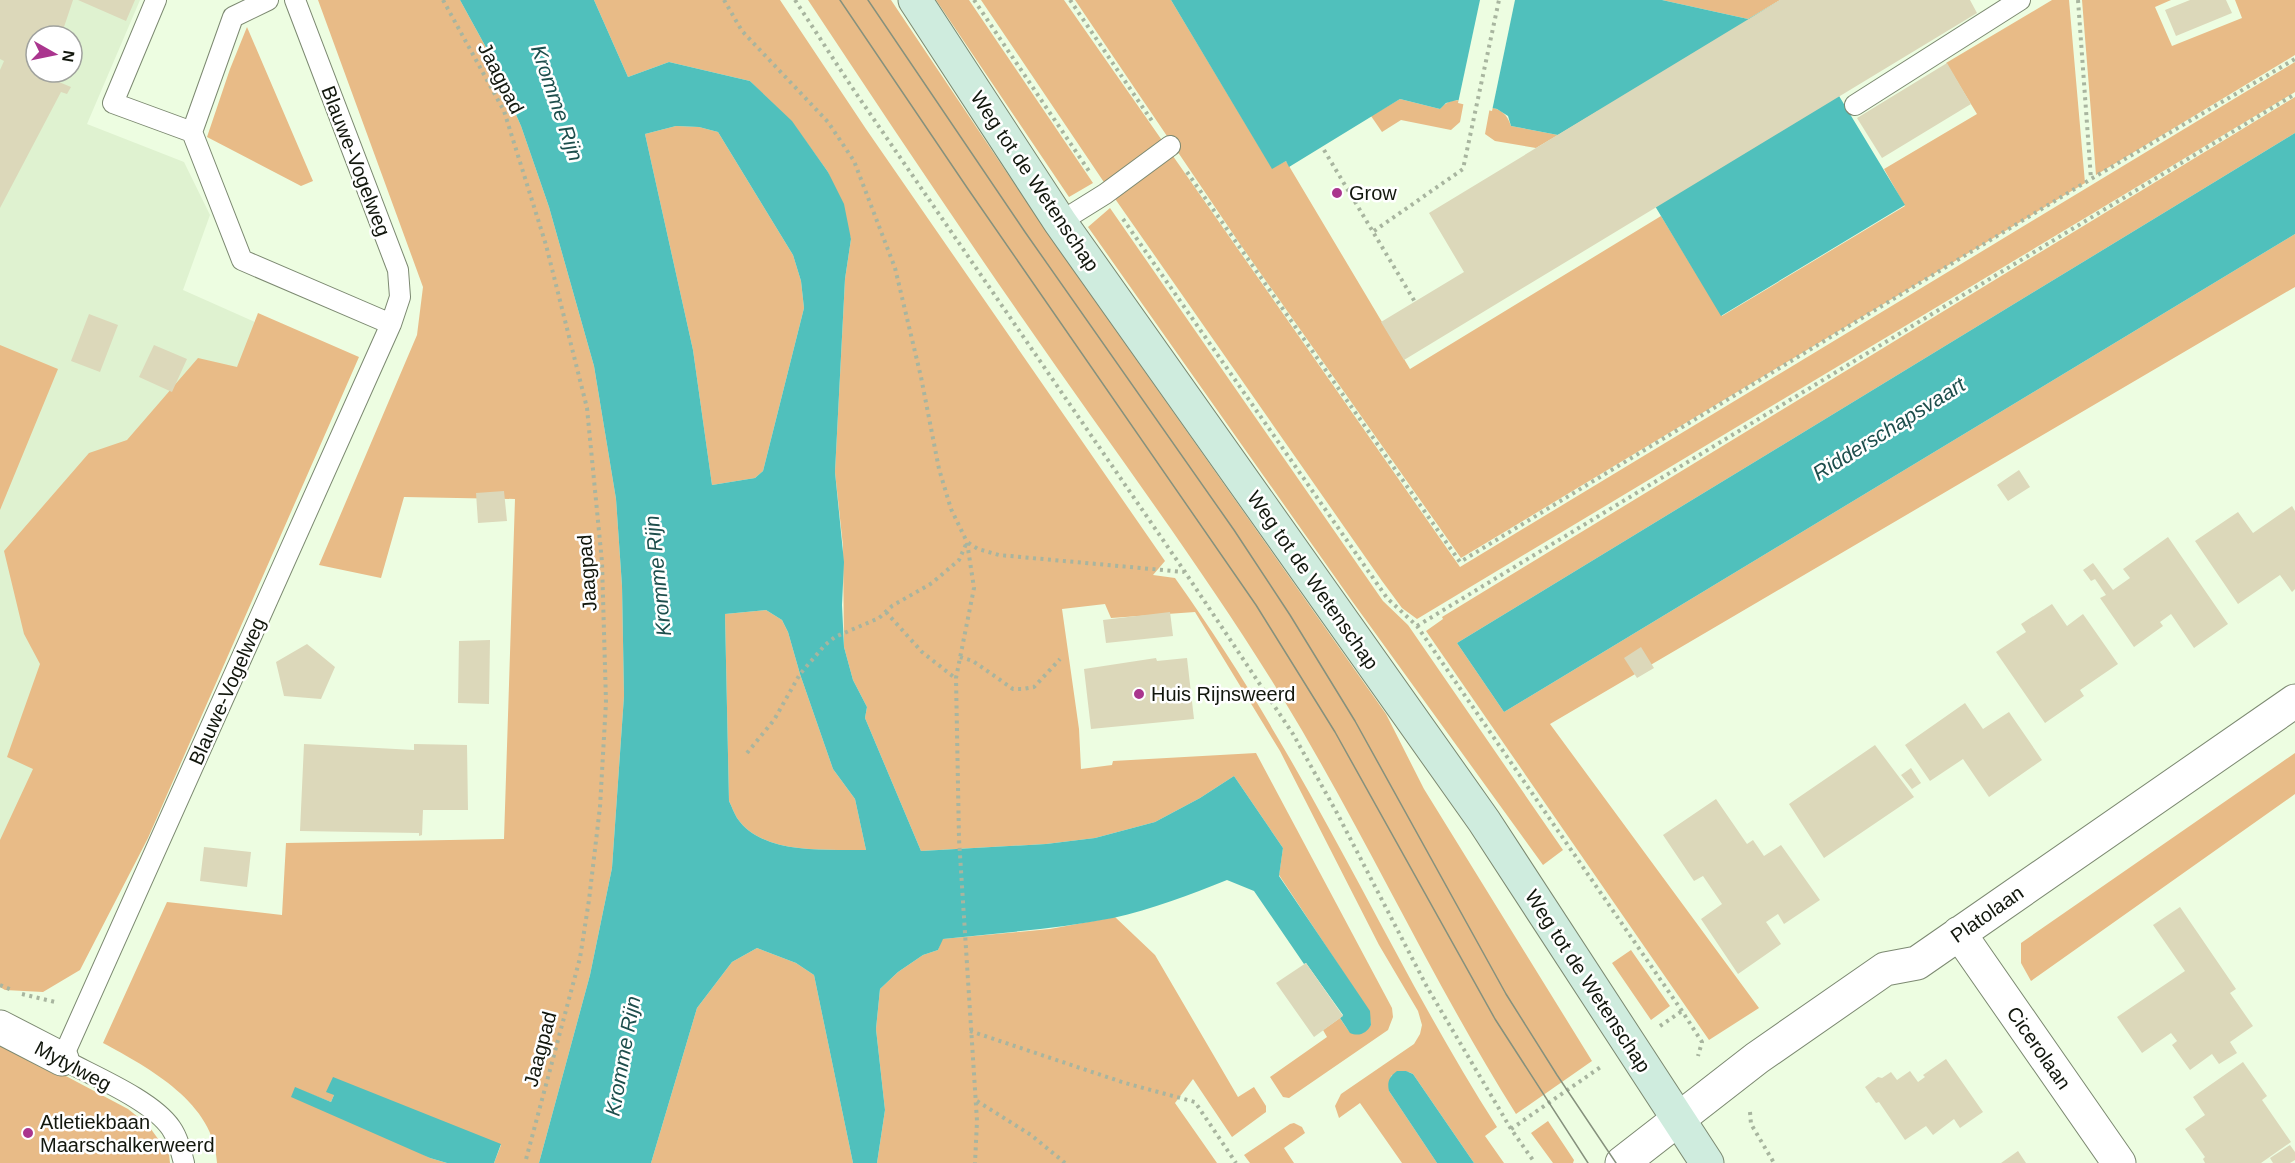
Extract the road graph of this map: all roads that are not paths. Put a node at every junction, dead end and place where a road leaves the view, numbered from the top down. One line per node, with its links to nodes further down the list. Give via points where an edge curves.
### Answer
1 (156, 0): 7 (lane, via 113,104)
2 (268, 0): 7 (lane, via 233,17)
3 (295, 0): 10 (lane, Blauwe-Vogelweg, via 398,270 400,297)
4 (915, 0): 9 (main road, Weg tot de Wetenschap)
5 (2020, 0): 6 (lane)
6 (1855, 105)
7 (192, 132): 10 (lane, via 242,260)
8 (1170, 146): 9 (lane)
9 (1060, 222): 15 (main road, Weg tot de Wetenschap, via 1484,821)
10 (391, 324): 14 (lane, Blauwe-Vogelweg)
11 (2295, 701): 12 (street, Platolaan)
12 (1959, 933): 15 (street, Platolaan, via 1917,963 1885,969 1757,1058); 19 (street, Cicerolaan)
13 (0, 1027): 14 (street, Mytylweg)
14 (62, 1059): 16 (lane, Mytylweg, via 152,1108 171,1128)
15 (1678, 1120): 17 (street, Platolaan); 18 (main road, Weg tot de Wetenschap)
16 (184, 1163)
17 (1622, 1163)
18 (1707, 1163)
19 (2119, 1163)

